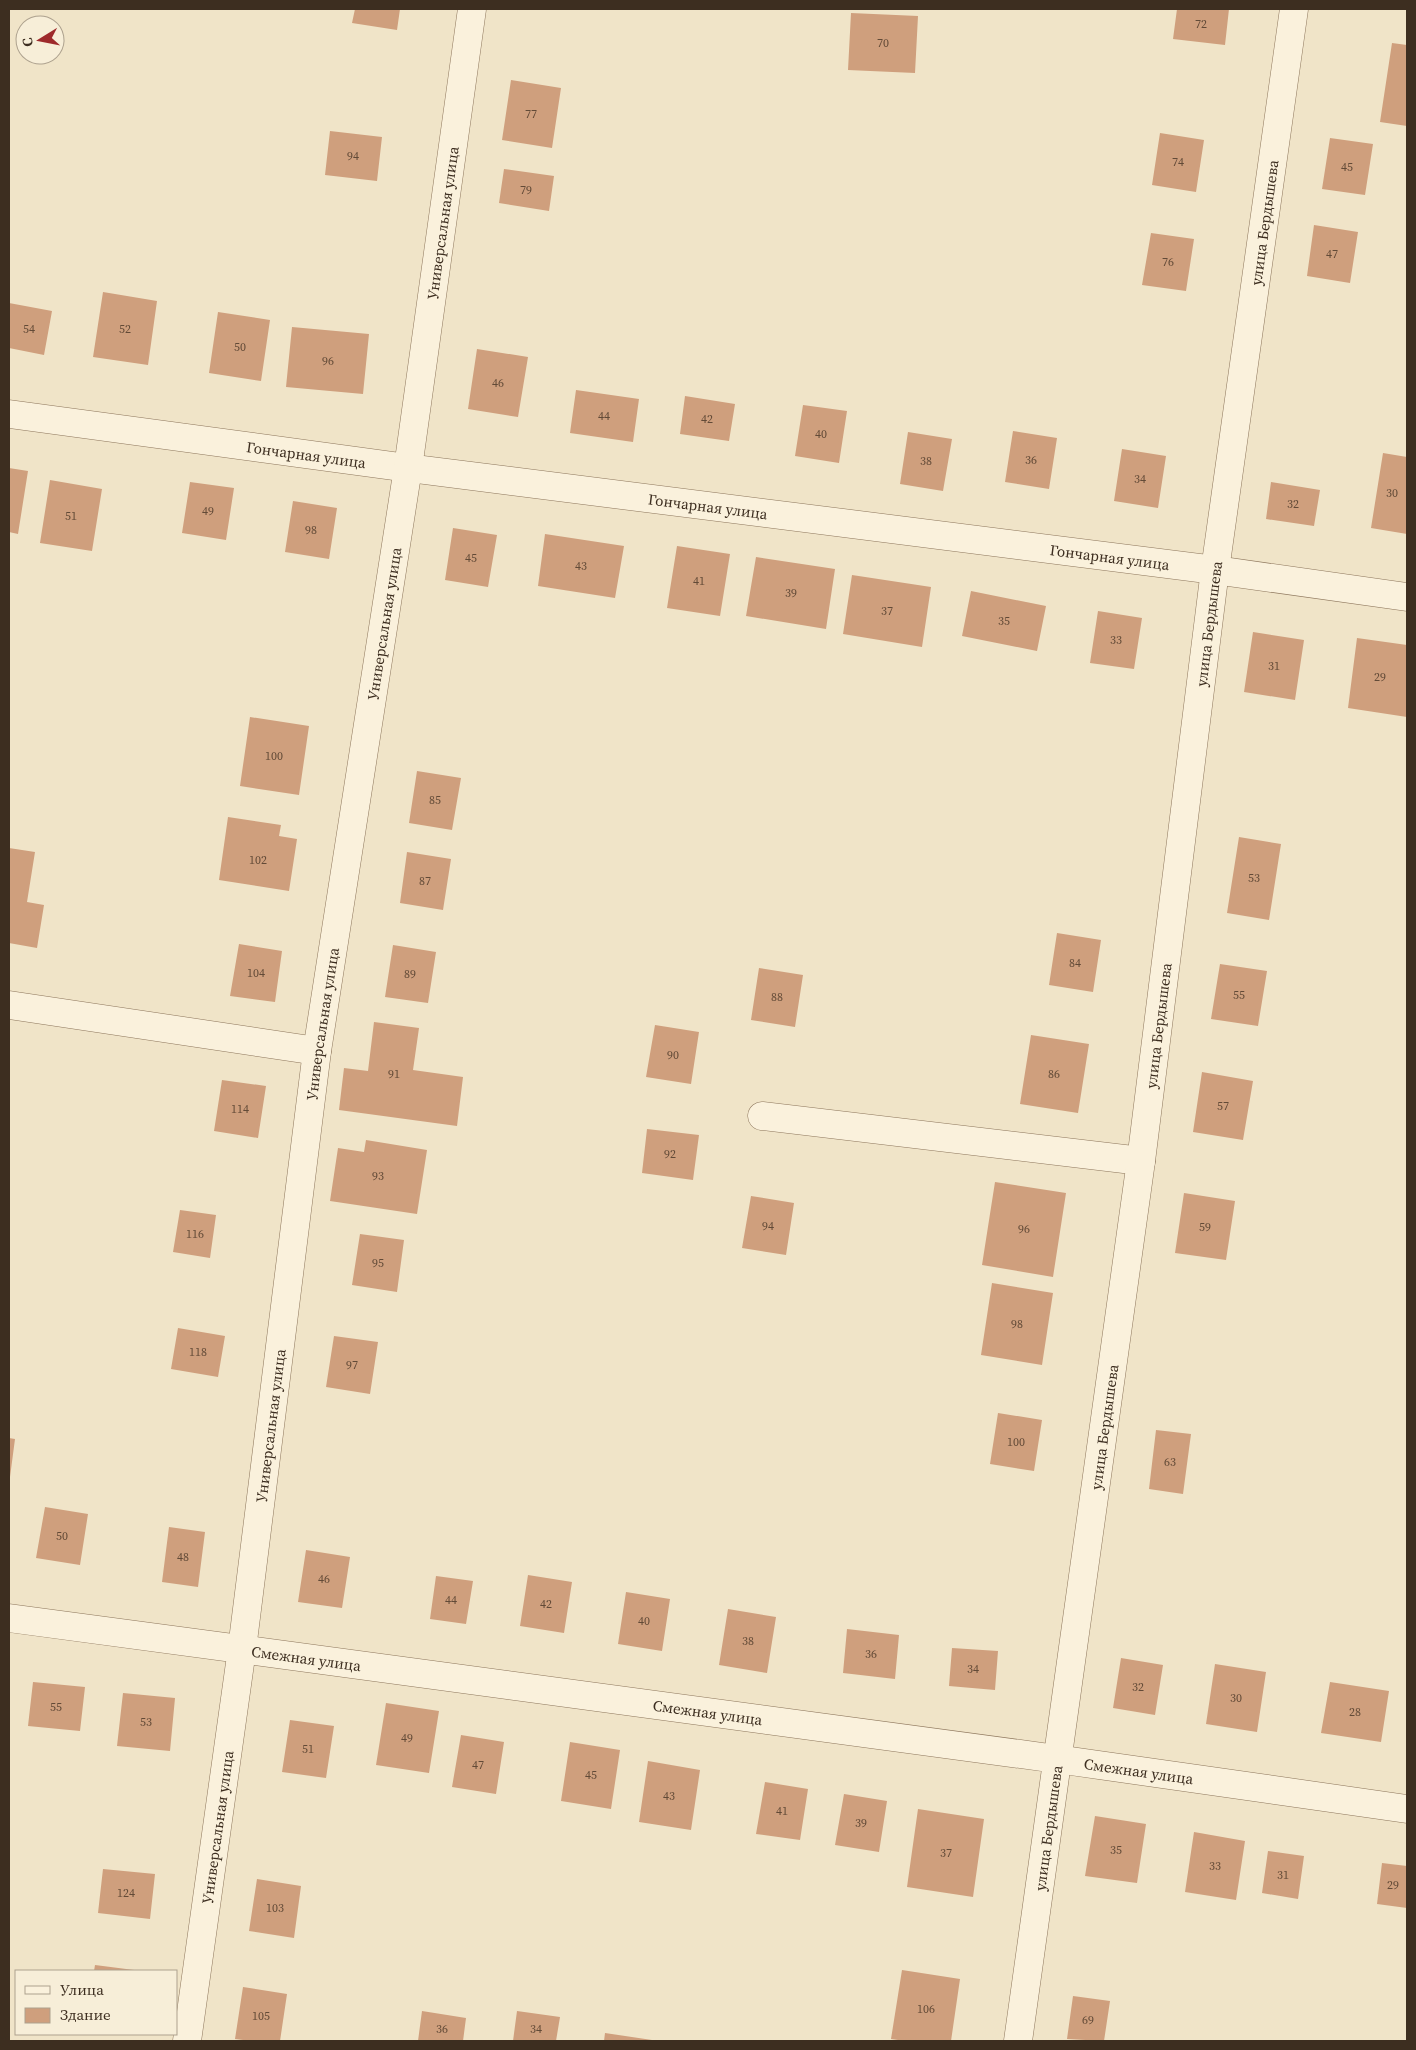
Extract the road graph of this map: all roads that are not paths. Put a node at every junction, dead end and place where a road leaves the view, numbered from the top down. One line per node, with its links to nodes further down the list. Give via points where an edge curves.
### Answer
1 (472, 9): 4 (street, Универсальная улица)
2 (1294, 9): 5 (street, улица Бердышева)
3 (9, 414): 4 (street, Гончарная улица)
4 (408, 468): 5 (street, Гончарная улица); 8 (street, Универсальная улица)
5 (1215, 570): 6 (street, Гончарная улица); 10 (street, улица Бердышева)
6 (1407, 597)
7 (9, 1005): 8 (street)
8 (317, 1051): 12 (street, Универсальная улица)
9 (762, 1116): 10 (street)
10 (1141, 1161): 13 (street, улица Бердышева)
11 (9, 1618): 12 (street, Смежная улица)
12 (242, 1649): 13 (street, Смежная улица); 15 (street, Универсальная улица)
13 (1058, 1759): 14 (street, Смежная улица); 16 (street, улица Бердышева)
14 (1407, 1809)
15 (188, 2041)
16 (1018, 2041)

